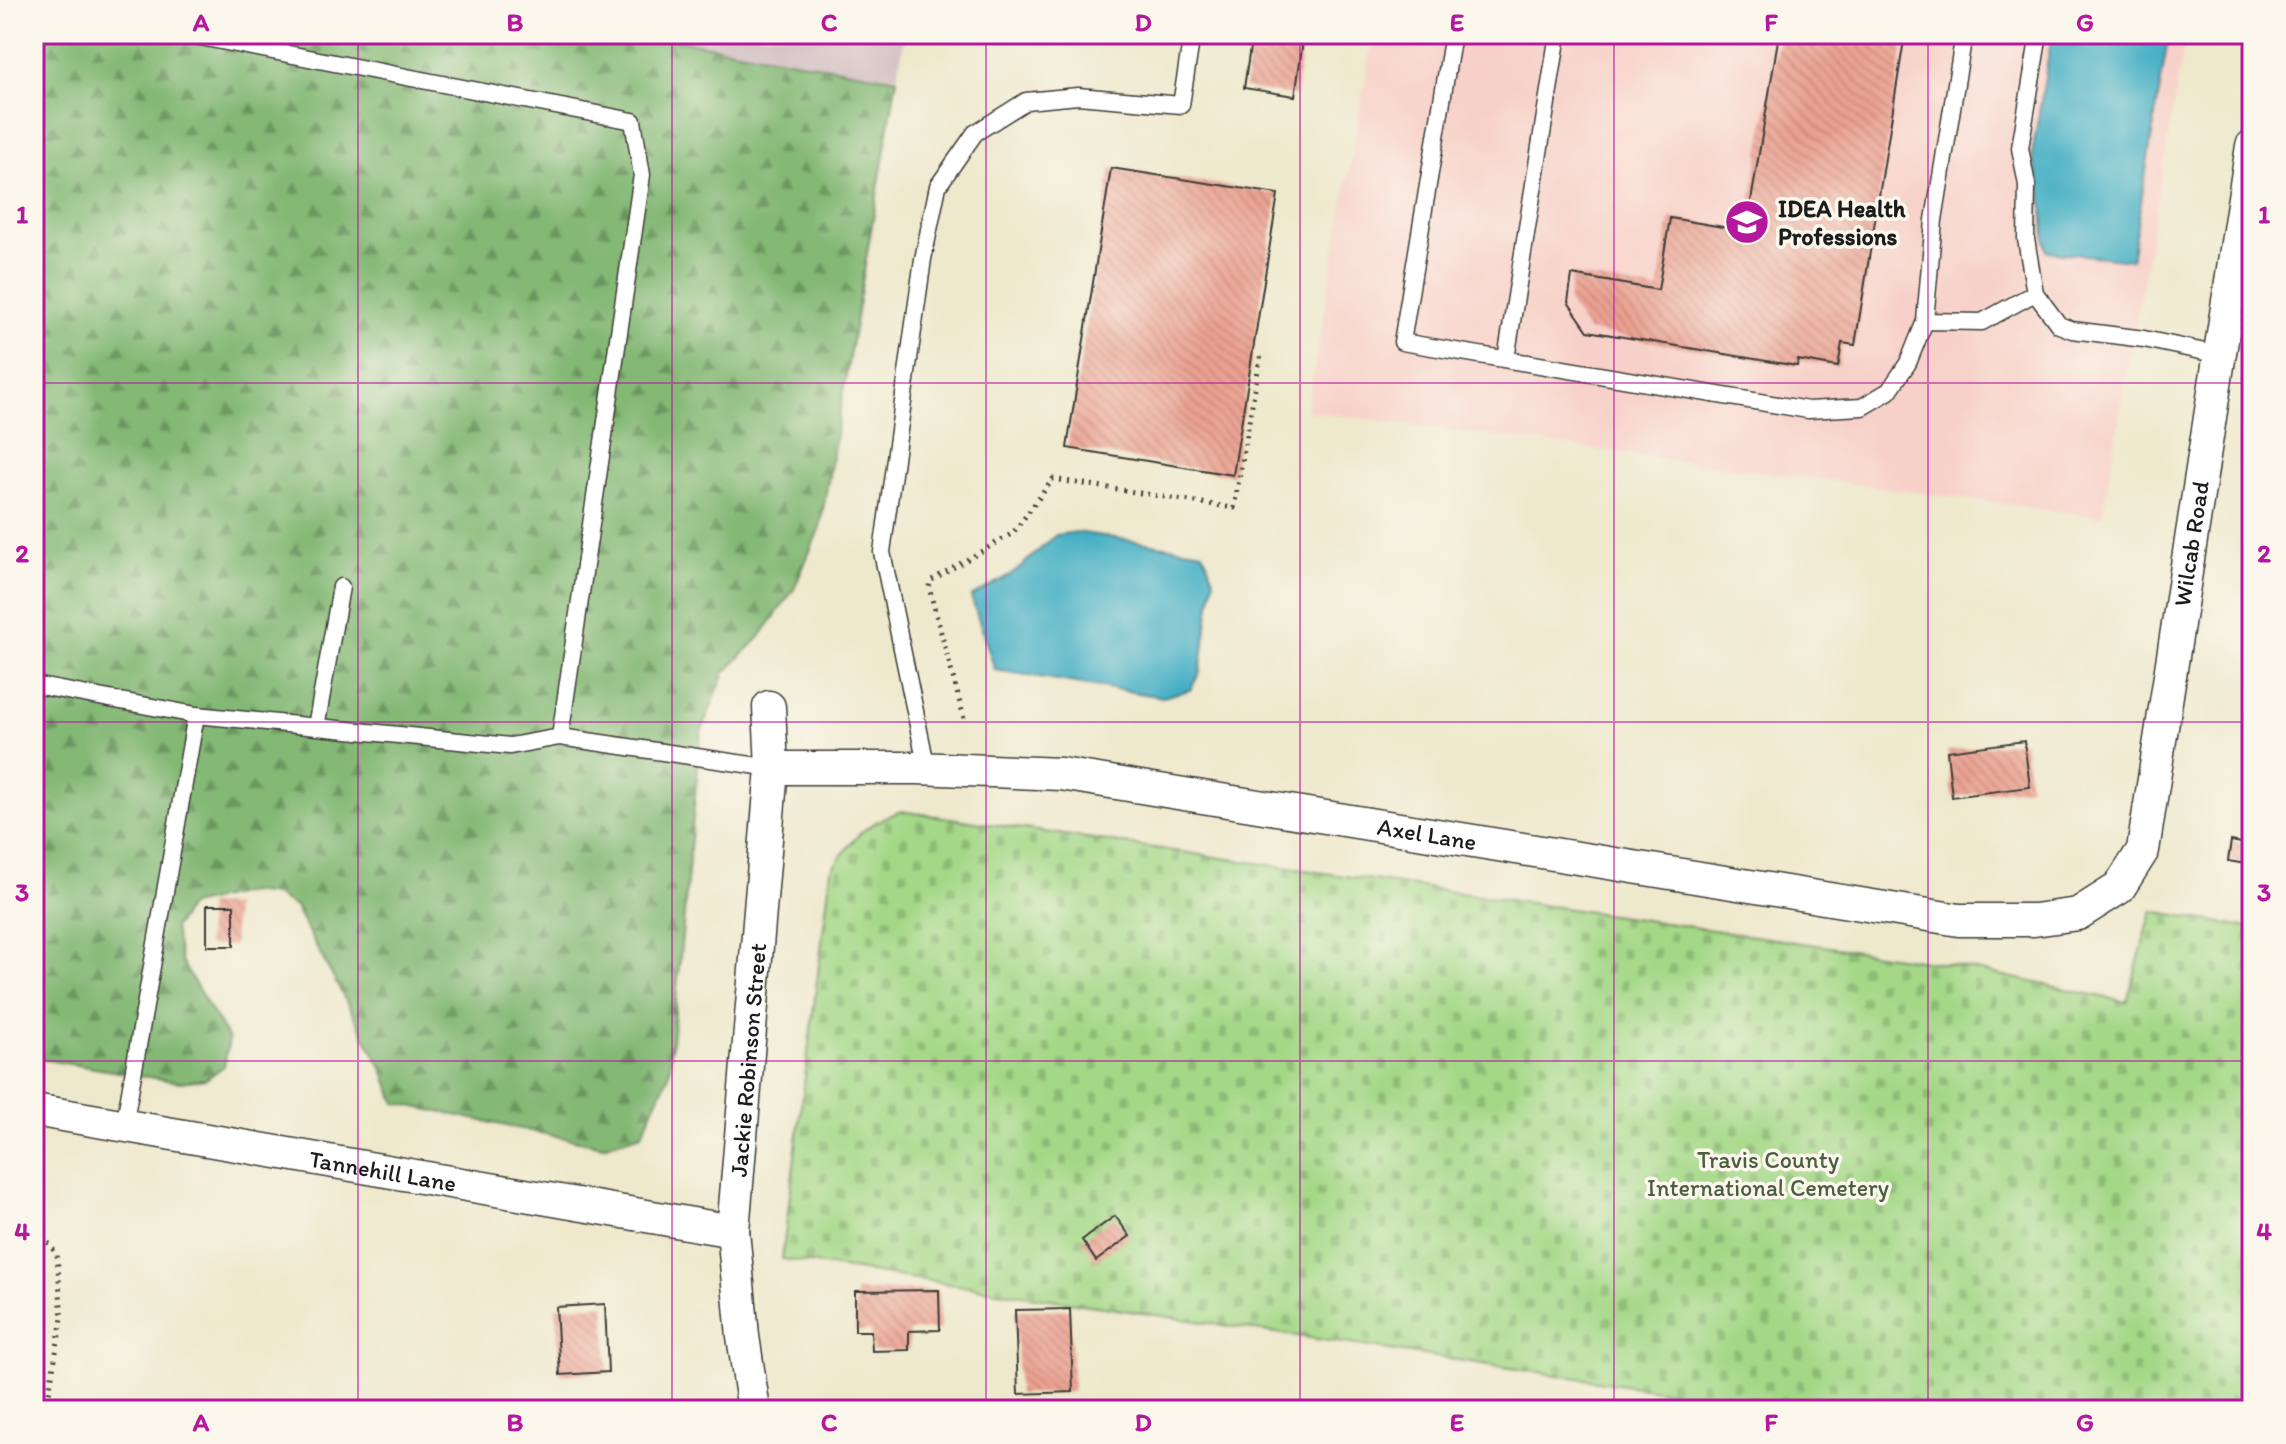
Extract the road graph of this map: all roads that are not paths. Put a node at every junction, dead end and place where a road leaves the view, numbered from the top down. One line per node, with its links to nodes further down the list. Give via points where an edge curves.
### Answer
1 (185, 34): 17 (lane, via 633,121 642,175)
2 (1192, 34): 19 (lane, via 1181,105 1078,96 1026,101 975,133 938,186 882,552)
3 (1453, 34): 11 (lane, via 1402,342)
4 (1558, 34): 11 (lane)
5 (1964, 34): 9 (lane, via 1934,220)
6 (2039, 34): 8 (lane, via 2020,148)
7 (2252, 146): 10 (street, Wilcab Road)
8 (2035, 293): 9 (lane, via 1982,322); 10 (lane, via 2059,325 2072,330)
9 (1925, 321): 11 (lane, via 1908,363 1889,391 1862,407 1808,410)
10 (2219, 355): 20 (street, Wilcab Road, via 2143,850 2119,888)
11 (1506, 359)
12 (341, 587): 16 (lane)
13 (34, 685): 15 (lane)
14 (769, 707): 18 (street, Jackie Robinson Street)
15 (196, 715): 16 (lane); 22 (lane)
16 (316, 727): 17 (lane, via 510,746)
17 (560, 737): 18 (lane)
18 (772, 768): 19 (street, Axel Lane); 23 (street, Jackie Robinson Street)
19 (927, 769): 20 (street, Axel Lane, via 1061,774 1959,920)
20 (2078, 914)
21 (34, 1110): 22 (street, Tannehill Lane)
22 (124, 1126): 23 (street, Tannehill Lane)
23 (733, 1231): 24 (street, Jackie Robinson Street)
24 (754, 1410)

